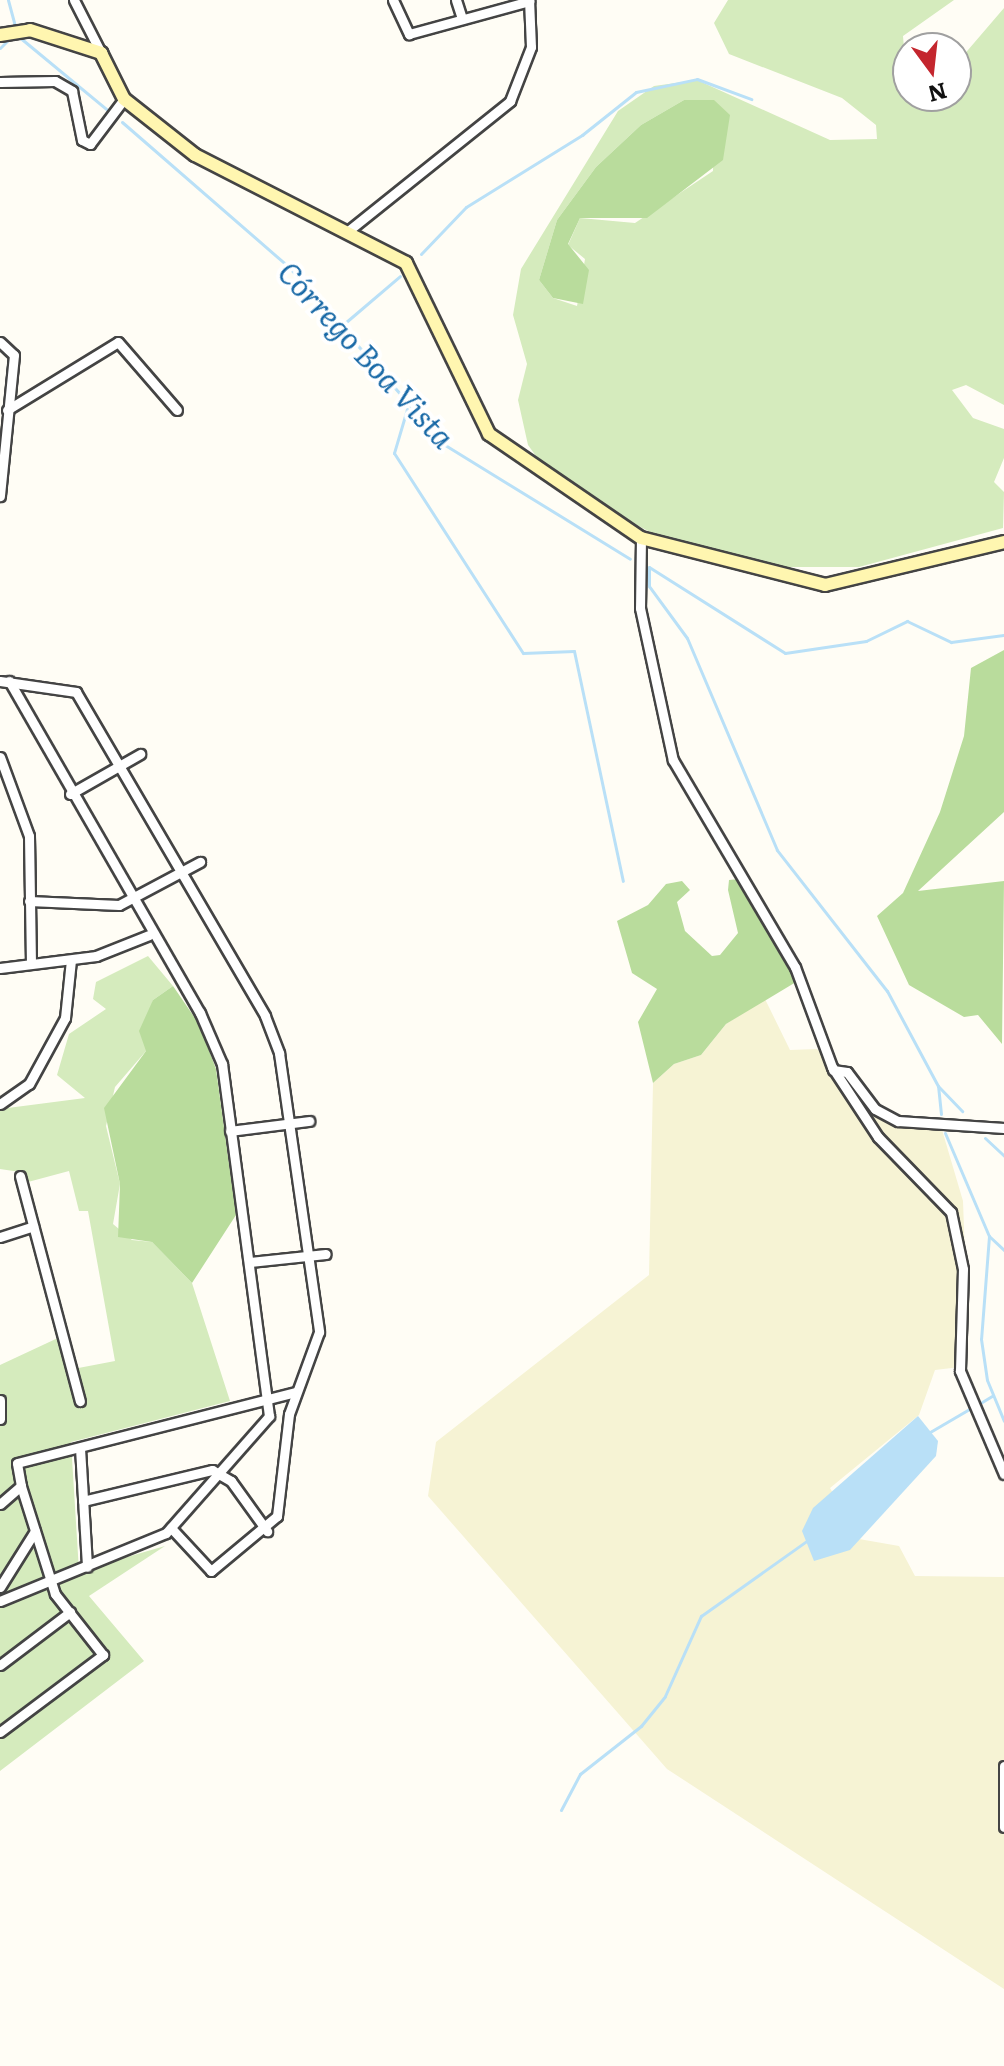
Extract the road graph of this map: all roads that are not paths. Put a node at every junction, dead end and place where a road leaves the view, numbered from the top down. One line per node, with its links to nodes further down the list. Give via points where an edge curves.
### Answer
1 (74, 0): 7 (street)
2 (393, 0): 5 (street, via 409,34)
3 (456, 0): 5 (street)
4 (530, 0): 5 (street); 10 (street, via 531,47 510,101)
5 (462, 19)
6 (1, 35): 7 (street, via 20,32)
7 (101, 53): 9 (street)
8 (0, 82): 9 (street, via 55,81 72,91 82,140 90,144)
9 (124, 99): 10 (street, via 195,155)
10 (348, 231): 15 (street, via 406,263 489,434)
11 (2, 342): 12 (street, via 14,355)
12 (7, 410): 13 (street, via 118,342); 14 (street)
13 (177, 410)
14 (0, 496)
15 (641, 538): 16 (street, via 825,585); 30 (street, via 640,608 673,760 795,967)
16 (1004, 542)
17 (4, 681): 20 (street, via 76,692); 21 (street)
18 (140, 754): 20 (street)
19 (0, 757): 24 (street, via 29,836)
20 (119, 766): 21 (street); 23 (street)
21 (70, 794): 25 (street)
22 (200, 862): 23 (street)
23 (181, 873): 25 (street); 33 (street, via 272,1032)
24 (29, 901): 25 (street); 28 (street)
25 (131, 901): 26 (street)
26 (149, 935): 27 (street); 35 (street, via 213,1039 225,1073)
27 (71, 960): 28 (street); 31 (street, via 65,1018 29,1084)
28 (31, 963): 29 (street)
29 (0, 968)
30 (833, 1070): 34 (street, via 847,1072 875,1109 898,1121); 51 (street, via 878,1137 951,1212 963,1269 960,1371)
31 (0, 1104)
32 (309, 1121): 33 (street)
33 (287, 1124): 35 (street); 40 (street)
34 (1004, 1128)
35 (230, 1131): 41 (street)
36 (20, 1176): 37 (street)
37 (33, 1226): 38 (street); 45 (street)
38 (0, 1237)
39 (326, 1254): 40 (street)
40 (305, 1257): 41 (street); 42 (street, via 319,1332)
41 (250, 1262): 43 (street)
42 (295, 1392): 43 (street); 46 (street)
43 (268, 1398): 47 (street); 49 (street)
44 (0, 1400): 48 (street)
45 (80, 1401)
46 (289, 1414): 47 (street); 57 (street, via 281,1502)
47 (269, 1416): 50 (street)
48 (2, 1418)
49 (80, 1448): 52 (street, via 17,1463); 53 (street)
50 (222, 1473): 53 (street, via 206,1470); 55 (street); 57 (street)
51 (1004, 1474)
52 (21, 1486): 54 (street); 56 (street)
53 (83, 1501): 58 (street)
54 (0, 1504)
55 (171, 1528): 57 (street, via 211,1571); 58 (street)
56 (35, 1531): 59 (street); 60 (street)
57 (267, 1531)
58 (87, 1567): 59 (street)
59 (49, 1582): 61 (street); 62 (street)
60 (0, 1587)
61 (0, 1601)
62 (70, 1612): 63 (street); 64 (street, via 103,1655)
63 (0, 1665)
64 (0, 1732)
65 (1004, 1766): 66 (street)
66 (1004, 1827)

